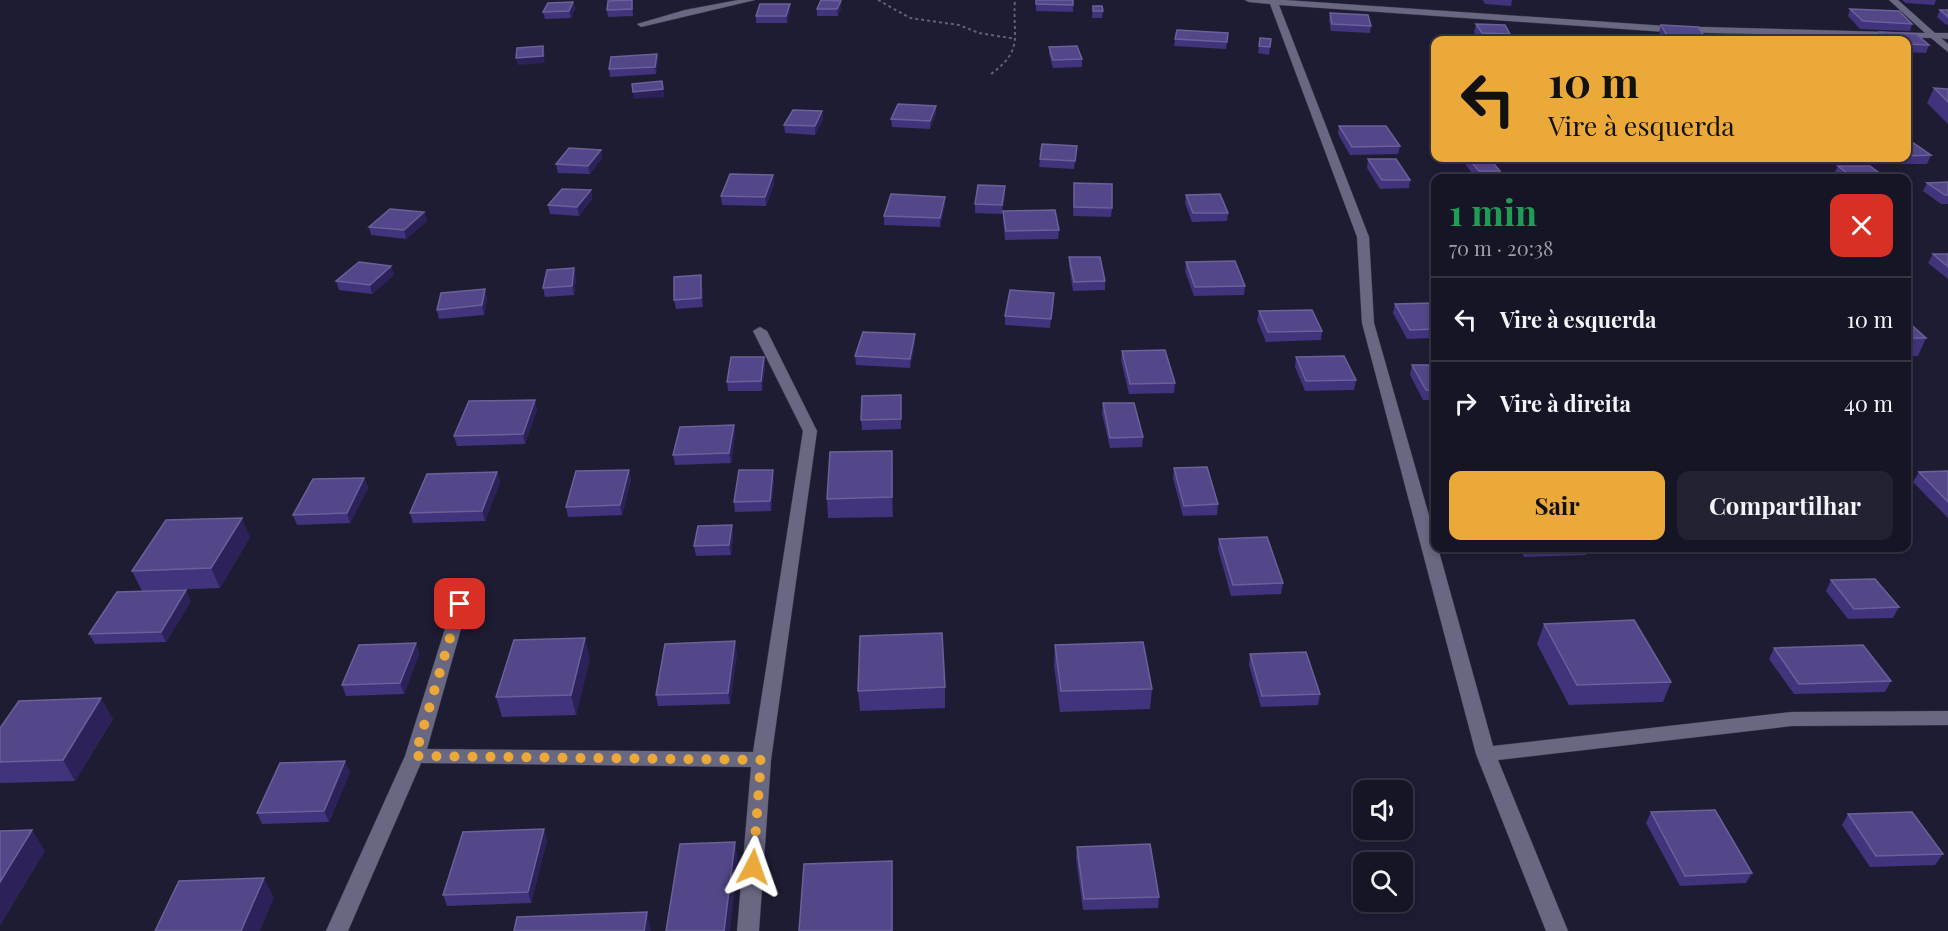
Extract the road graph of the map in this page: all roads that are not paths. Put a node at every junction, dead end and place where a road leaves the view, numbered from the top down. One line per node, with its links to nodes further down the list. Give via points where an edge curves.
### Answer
1 (751, 0): 5 (street)
2 (1249, 0): 4 (street)
3 (1893, 0): 6 (street)
4 (1273, 1): 6 (street, via 1666,29); 12 (street, via 1363,237 1368,323)
5 (641, 24)
6 (1933, 35): 7 (street); 8 (street)
7 (1948, 36)
8 (1948, 50)
9 (760, 331): 14 (street, via 810,431)
10 (460, 604): 13 (street)
11 (1948, 718): 12 (street, via 1792,719)
12 (1485, 754): 17 (street)
13 (415, 756): 14 (street); 15 (street)
14 (761, 760): 16 (street)
15 (337, 931)
16 (748, 931)
17 (1557, 931)

